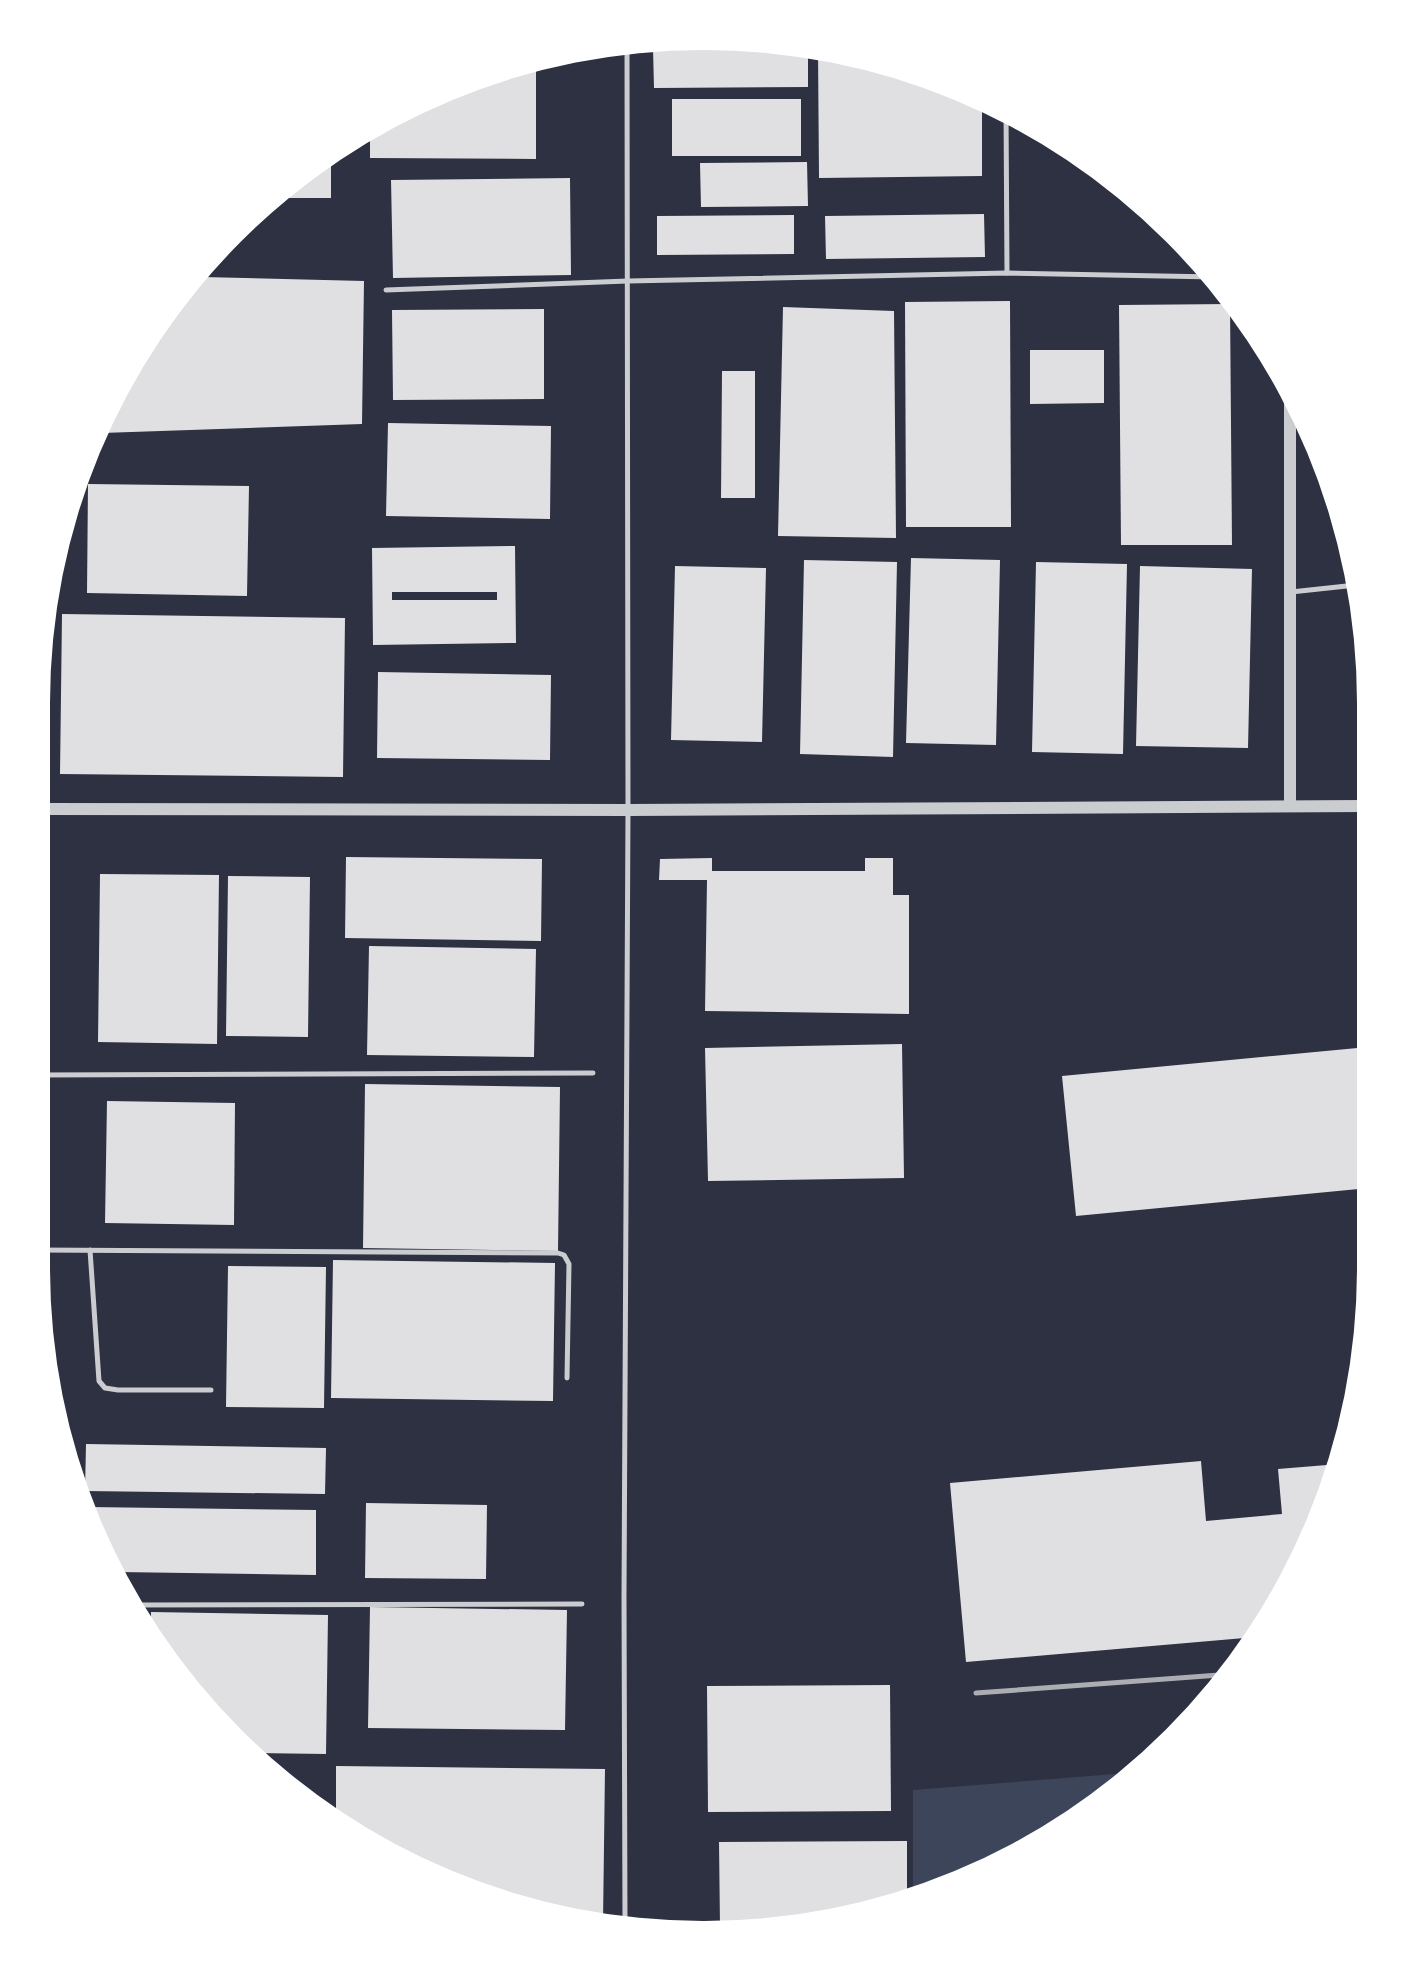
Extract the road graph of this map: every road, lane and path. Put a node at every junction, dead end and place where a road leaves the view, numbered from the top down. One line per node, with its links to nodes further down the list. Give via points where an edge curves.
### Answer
1 (627, 55): 5 (lane)
2 (1006, 124): 3 (lane)
3 (1007, 273): 4 (lane); 5 (lane)
4 (1198, 277)
5 (628, 281): 6 (lane); 13 (lane)
6 (386, 290)
7 (1290, 414): 9 (street)
8 (1346, 586): 9 (lane)
9 (1290, 592): 10 (street)
10 (1290, 806): 11 (street); 13 (street)
11 (1357, 806)
12 (50, 809): 13 (street)
13 (628, 810): 22 (lane)
14 (593, 1073): 15 (lane)
15 (50, 1075)
16 (50, 1250): 17 (lane)
17 (90, 1250): 18 (lane, via 558,1253 569,1264); 19 (lane, via 99,1381 105,1388)
18 (567, 1378)
19 (211, 1390)
20 (582, 1604): 21 (lane)
21 (145, 1605)
22 (625, 1916)

